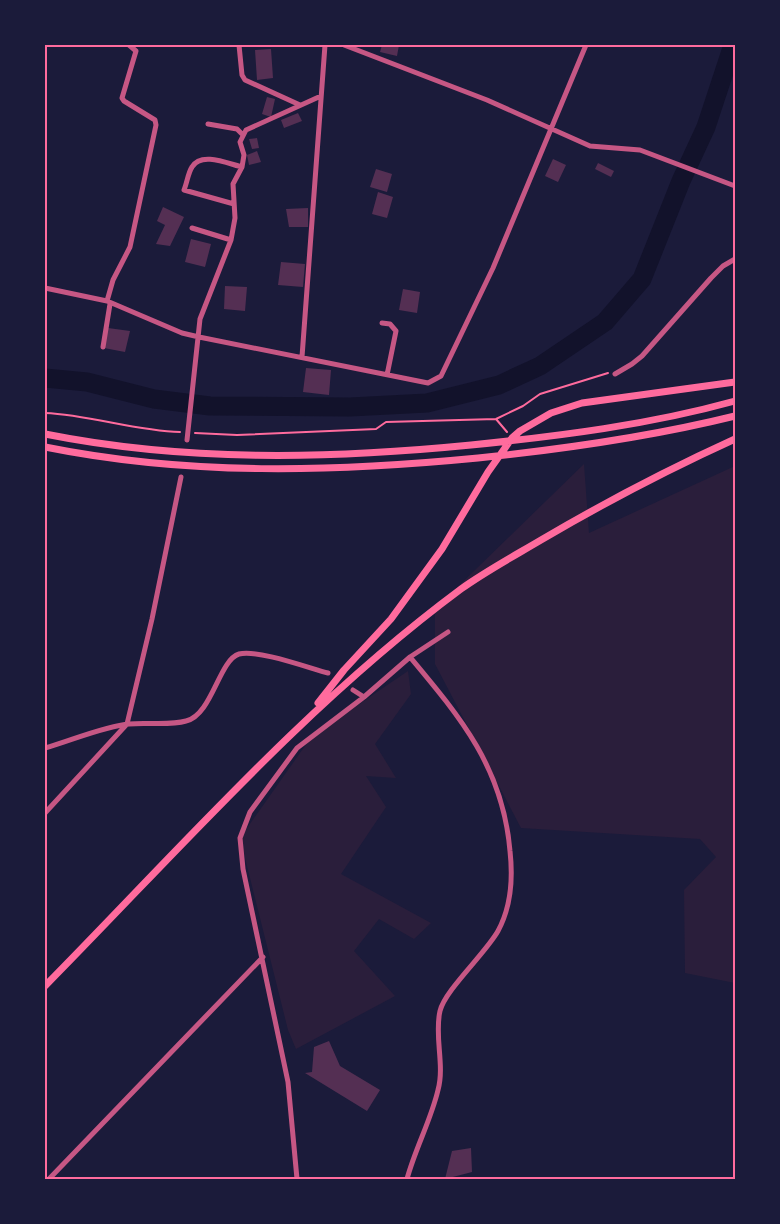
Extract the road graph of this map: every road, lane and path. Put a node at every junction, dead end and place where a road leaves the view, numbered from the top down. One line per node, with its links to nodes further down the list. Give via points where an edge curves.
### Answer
1 (129, 45): 18 (street, via 136,51 122,98 155,120 156,125 130,247 113,280)
2 (239, 45): 7 (street, via 245,80)
3 (325, 45): 6 (street)
4 (344, 45): 9 (street, via 487,100)
5 (586, 45): 9 (street)
6 (321, 96): 7 (street); 22 (street)
7 (300, 105): 10 (street, via 246,130)
8 (208, 124): 10 (street, via 237,129)
9 (551, 129): 12 (street, via 590,146 640,150); 24 (street, via 514,221 440,376 428,383)
10 (243, 135): 11 (street, via 240,142 244,155)
11 (242, 167): 13 (street, via 233,184); 13 (street, via 208,159 198,160 192,166 184,190)
12 (735, 186)
13 (234, 204): 15 (street)
14 (192, 228): 15 (street)
15 (231, 240): 20 (street, via 202,312)
16 (735, 259): 23 (street, via 711,278 642,356)
17 (45, 288): 18 (street)
18 (109, 302): 20 (street); 21 (street)
19 (382, 323): 24 (street, via 390,324 396,331)
20 (199, 337): 22 (street); 30 (street)
21 (103, 347)
22 (302, 358): 24 (street)
23 (615, 374): 29 (path, via 609,372 540,394)
24 (387, 375)
25 (735, 382): 32 (main road, via 582,402 541,418)
26 (735, 401): 31 (main road, via 612,429 338,456 239,455 115,445)
27 (45, 412): 30 (path, via 131,425 150,431)
28 (735, 416): 35 (main road, via 614,442 338,469 236,469 113,459)
29 (496, 418): 30 (path, via 386,422 376,429 257,434); 32 (path)
30 (186, 432): 34 (street)
31 (45, 434)
32 (512, 438): 42 (main road, via 442,549 397,611)
33 (735, 439): 42 (main road, via 595,508 464,588 403,634)
34 (187, 440)
35 (45, 447)
36 (181, 477): 43 (street)
37 (448, 632): 38 (street)
38 (410, 657): 41 (street); 50 (street, via 459,715 490,768 507,818 511,894 498,930 440,1011 439,1088)
39 (328, 673): 43 (street, via 261,655 241,654 220,677 203,710 196,716 186,721)
40 (352, 690): 41 (street)
41 (364, 697): 46 (street, via 297,748 250,812 240,838 243,869)
42 (307, 717): 47 (main road)
43 (127, 724): 44 (street); 45 (street)
44 (45, 748)
45 (45, 813)
46 (263, 957): 48 (street); 49 (street, via 288,1082)
47 (45, 986)
48 (49, 1179)
49 (297, 1179)
50 (407, 1179)

